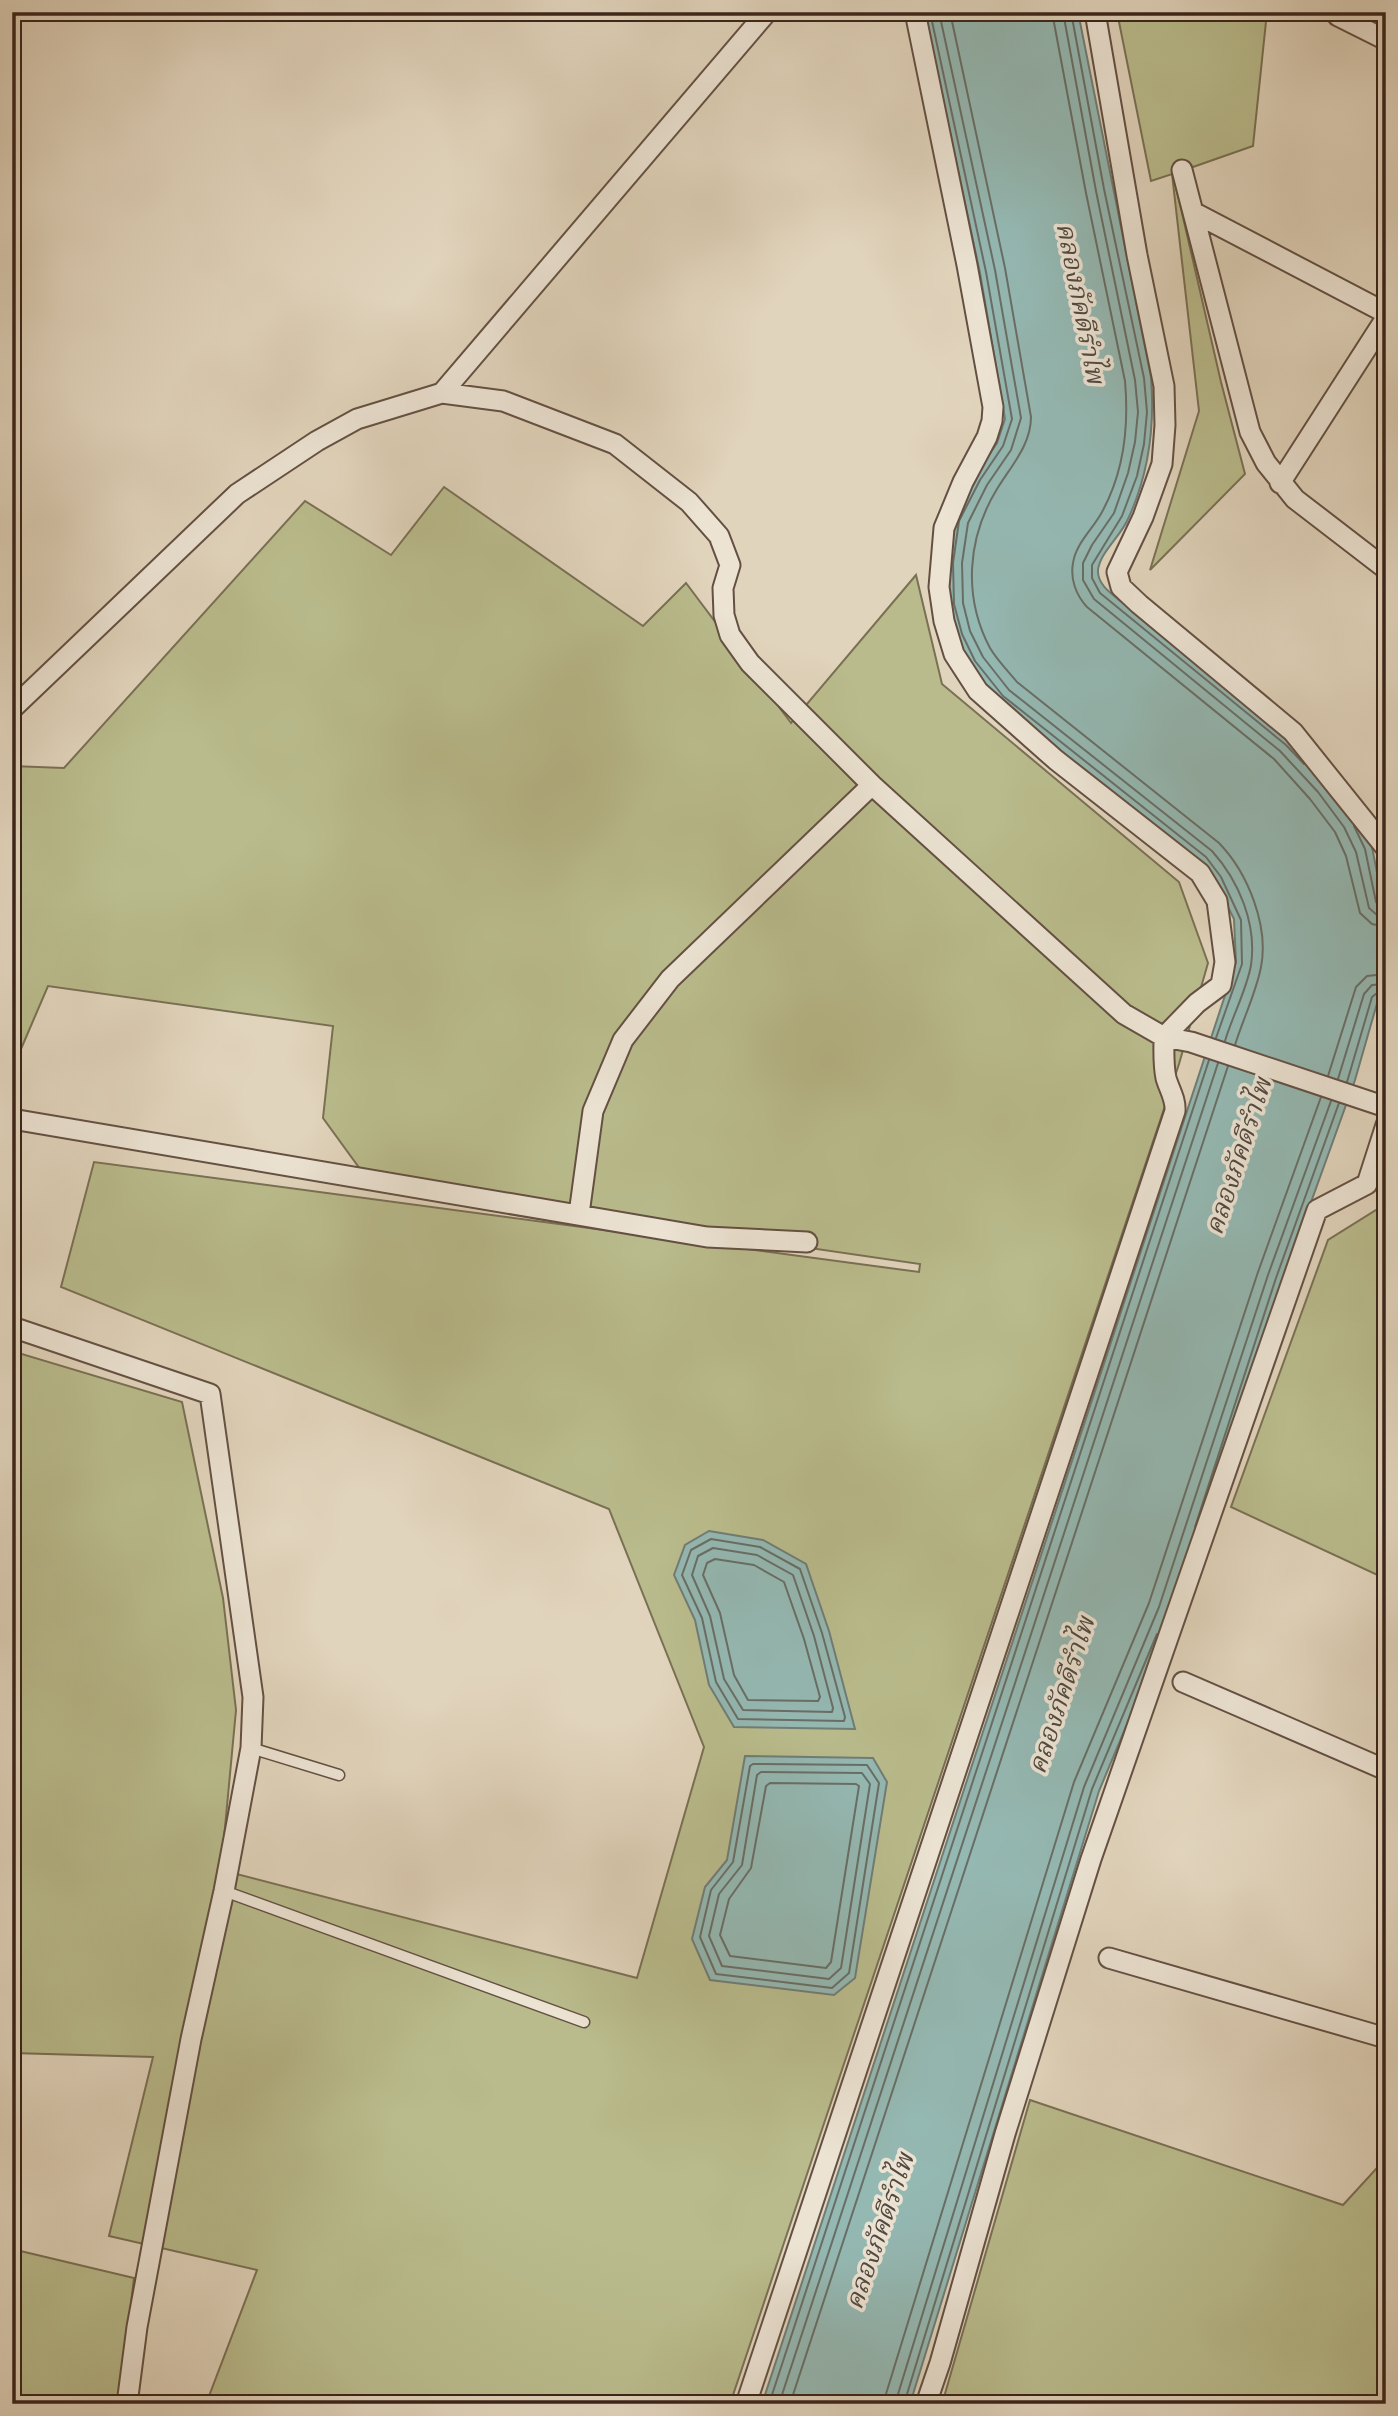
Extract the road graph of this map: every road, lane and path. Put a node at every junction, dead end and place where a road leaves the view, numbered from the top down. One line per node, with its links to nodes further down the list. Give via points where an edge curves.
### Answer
1 (767, 12): 9 (street)
2 (915, 12): 15 (street, via 993,407 987,438 944,528 939,587 944,621 954,654 978,691 1056,760 1200,873 1217,901 1225,961 1221,985)
3 (1095, 12): 14 (street, via 1164,386 1162,464 1117,572 1121,587 1293,732)
4 (1340, 12): 5 (street, via 1338,16)
5 (1386, 40)
6 (1182, 170): 7 (street)
7 (1193, 212): 8 (street); 10 (street, via 1250,432)
8 (1386, 316): 10 (street)
9 (442, 394): 12 (street, via 357,419 237,494); 13 (street, via 503,401 615,444 689,502 719,536 730,565 723,589 730,635 750,663)
10 (1280, 483): 11 (street, via 1294,499)
11 (1386, 569)
12 (12, 709)
13 (872, 785): 15 (street, via 1124,1014); 19 (street, via 670,979 622,1040 593,1111)
14 (1386, 848)
15 (1164, 1037): 16 (street); 31 (street, via 1164,1062 1175,1111)
16 (1377, 1105)
17 (12, 1119): 19 (street)
18 (1386, 1125): 32 (street, via 1367,1184 1317,1210 1091,1859)
19 (579, 1214): 20 (street, via 708,1237)
20 (807, 1241)
21 (12, 1327): 23 (street, via 210,1394 253,1698)
22 (1183, 1682): 24 (street)
23 (251, 1748): 25 (lane); 26 (street)
24 (1386, 1770)
25 (339, 1776)
26 (225, 1891): 28 (lane); 30 (street, via 191,2039)
27 (1109, 1958): 29 (street)
28 (584, 2022)
29 (1386, 2038)
30 (127, 2404)
31 (746, 2404)
32 (926, 2404)

